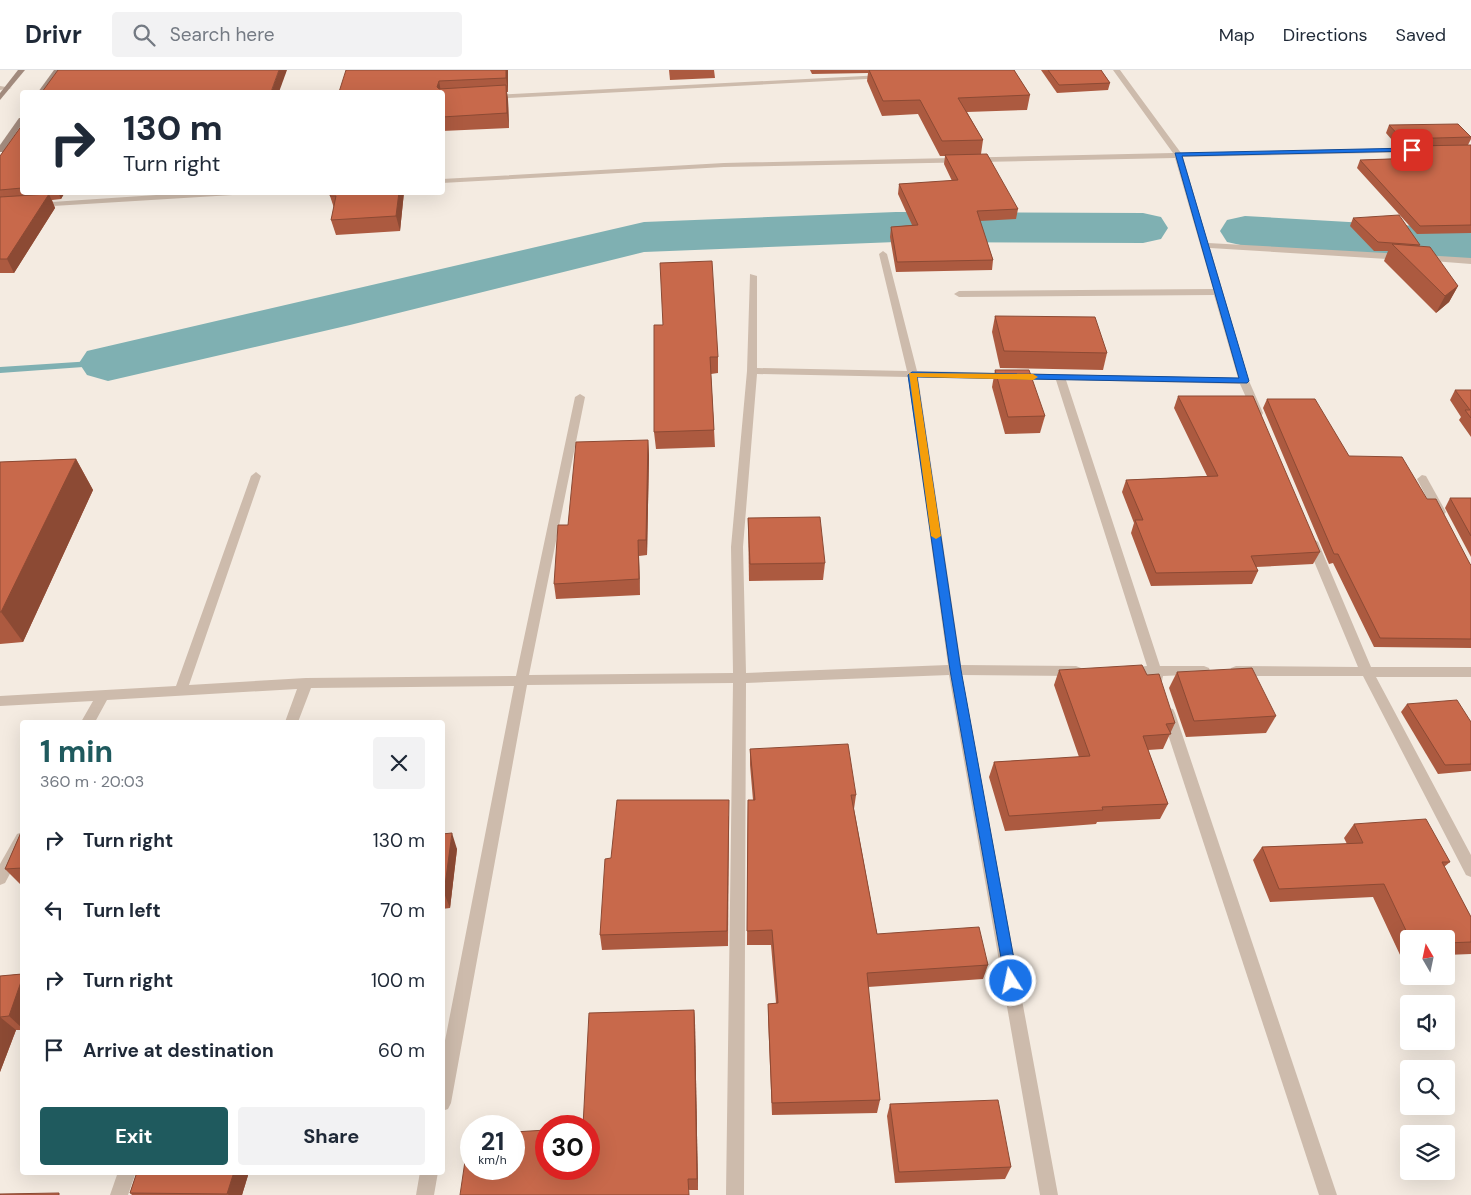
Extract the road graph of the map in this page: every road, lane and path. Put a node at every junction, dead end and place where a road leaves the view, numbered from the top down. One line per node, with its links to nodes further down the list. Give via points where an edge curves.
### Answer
1 (22, 70): 6 (street)
2 (57, 70): 7 (street)
3 (1116, 70): 13 (street)
4 (889, 77): 8 (street)
5 (0, 88): 6 (street)
6 (8, 88): 9 (street)
7 (43, 90)
8 (482, 97)
9 (0, 98)
10 (20, 124): 11 (street)
11 (0, 150)
12 (1432, 150): 13 (street)
13 (1178, 154): 14 (street, via 724,165); 17 (street)
14 (445, 181)
15 (202, 195): 16 (street)
16 (30, 206)
17 (1203, 245): 19 (street); 21 (street)
18 (884, 254): 24 (street)
19 (1471, 261)
20 (753, 276): 23 (street)
21 (1217, 292): 22 (street); 26 (street)
22 (959, 294)
23 (752, 371): 24 (street); 39 (street, via 737,547)
24 (912, 375): 25 (street); 33 (street)
25 (1060, 378): 26 (street); 37 (street)
26 (1244, 381): 28 (street)
27 (580, 397): 40 (street)
28 (1263, 426)
29 (256, 476): 42 (street)
30 (1422, 479): 31 (street)
31 (1444, 521)
32 (1309, 535): 34 (street)
33 (956, 670): 35 (street); 39 (street); 56 (street)
34 (1366, 670): 37 (street); 38 (street); 48 (street)
35 (1085, 671)
36 (1115, 671): 37 (street)
37 (1154, 671): 57 (street)
38 (1471, 672)
39 (740, 678): 40 (street); 55 (street)
40 (522, 680): 41 (street); 50 (street)
41 (306, 684): 42 (street); 46 (street)
42 (181, 689): 43 (street)
43 (104, 694): 44 (street); 45 (street)
44 (0, 701)
45 (89, 720)
46 (293, 720)
47 (20, 842): 49 (street)
48 (1471, 870)
49 (0, 878)
50 (445, 1087)
51 (126, 1175): 53 (street)
52 (428, 1175): 54 (street)
53 (119, 1195)
54 (425, 1195)
55 (735, 1195)
56 (1049, 1195)
57 (1328, 1195)

